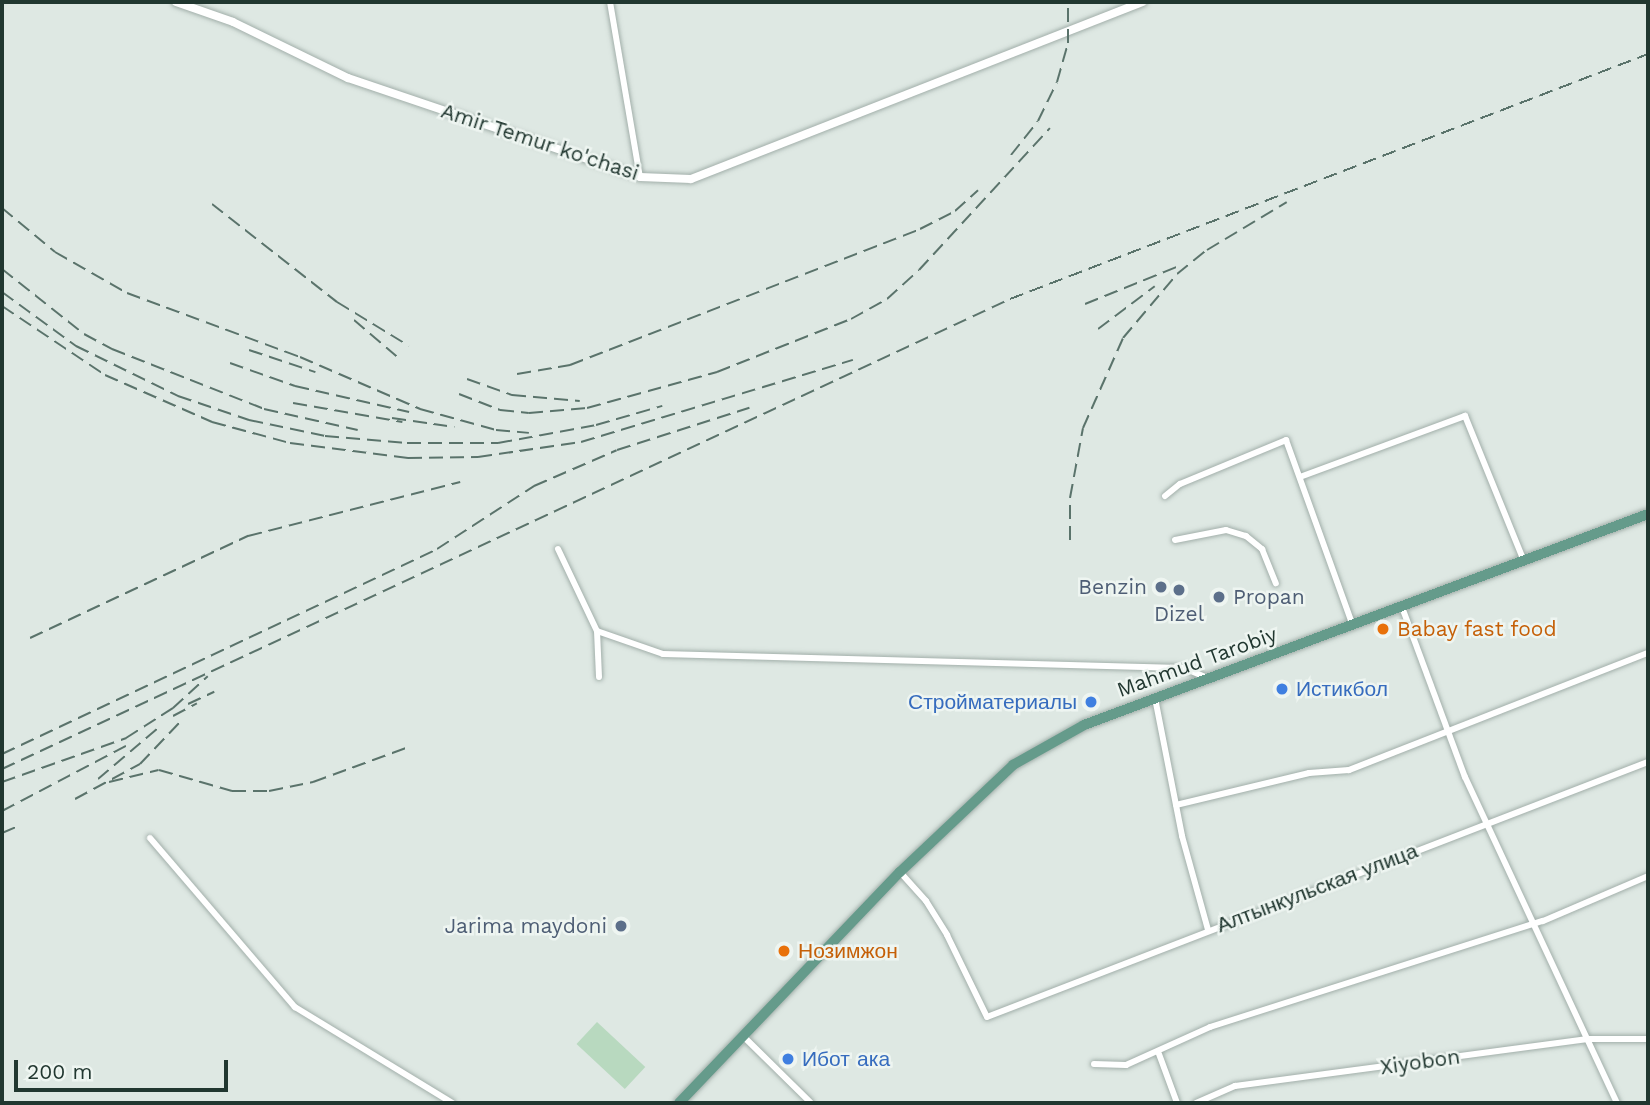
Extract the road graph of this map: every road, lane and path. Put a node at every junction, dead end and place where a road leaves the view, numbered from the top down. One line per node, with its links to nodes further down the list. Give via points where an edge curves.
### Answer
1 (176, 2): 4 (street, Amir Temur ko'chasi, via 233,22 348,78)
2 (610, 2): 4 (street)
3 (1143, 2): 4 (street, Amir Temur ko'chasi, via 691,178)
4 (640, 177)
5 (1300, 477): 6 (street, via 1286,440 1180,484); 10 (street, via 1465,416); 13 (street)
6 (1165, 496)
7 (1648, 514): 10 (main road, Mahmud Tarobiy)
8 (1175, 540): 11 (street, via 1226,530 1246,536 1262,549)
9 (558, 549): 14 (street)
10 (1524, 561): 12 (main road, Mahmud Tarobiy)
11 (1276, 583)
12 (1402, 607): 13 (main road, Mahmud Tarobiy); 19 (street)
13 (1353, 625): 17 (main road, Mahmud Tarobiy)
14 (597, 631): 16 (street); 17 (street, via 663,654 1181,668)
15 (1648, 653): 19 (street)
16 (599, 677)
17 (1207, 678): 18 (main road, Mahmud Tarobiy)
18 (1155, 698): 21 (street); 24 (main road, Mahmud Tarobiy, via 1084,725 1013,765)
19 (1448, 730): 21 (street, via 1349,770 1309,772); 22 (street)
20 (1648, 762): 22 (street, Алтынкульская улица)
21 (1176, 806): 27 (street)
22 (1485, 822): 26 (street); 27 (street, Алтынкульская улица)
23 (150, 838): 33 (street, via 295,1007)
24 (900, 872): 27 (street, Алтынкульская улица, via 947,935 988,1017); 28 (main road, Mahmud Tarobiy)
25 (1648, 876): 26 (street, via 1543,921)
26 (1532, 921): 29 (street); 31 (street, via 1210,1027)
27 (1208, 930)
28 (743, 1036): 34 (main road, Mahmud Tarobiy); 35 (street)
29 (1586, 1039): 30 (street, Xiyobon); 37 (street, Xiyobon, via 1235,1086); 38 (street)
30 (1648, 1039)
31 (1159, 1054): 32 (street, via 1126,1065); 36 (street)
32 (1094, 1064)
33 (452, 1103)
34 (679, 1103)
35 (811, 1103)
36 (1177, 1103)
37 (1196, 1103)
38 (1617, 1103)

